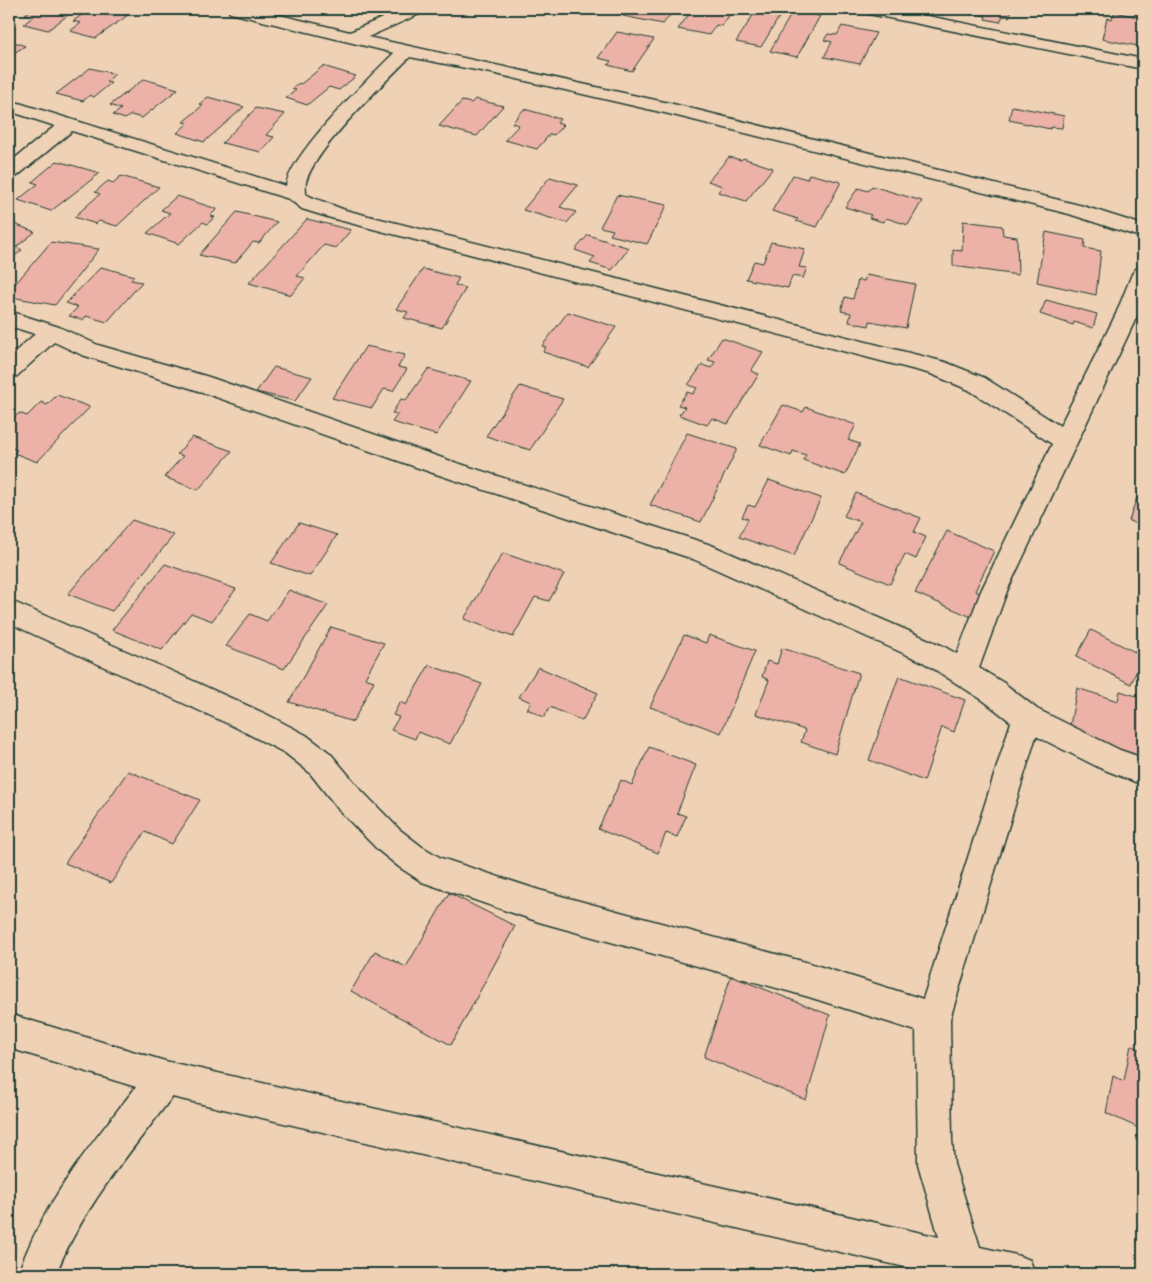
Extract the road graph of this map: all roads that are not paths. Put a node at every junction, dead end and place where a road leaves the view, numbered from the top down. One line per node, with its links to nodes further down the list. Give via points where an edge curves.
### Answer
1 (236, 9): 4 (street)
2 (416, 9): 4 (street)
3 (869, 9): 6 (street)
4 (352, 37): 5 (street)
5 (406, 51): 10 (street, via 322,142 299,176); 11 (street, via 669,109 1076,210)
6 (1143, 64)
7 (9, 105): 8 (street)
8 (70, 124): 9 (street); 10 (street)
9 (9, 173)
10 (296, 195): 16 (street, via 316,207 338,214 937,368 977,384)
11 (1143, 232)
12 (1143, 274): 16 (street, via 1128,314)
13 (9, 318): 14 (street)
14 (50, 332): 15 (street); 18 (street, via 90,350 201,383 457,472 673,541 792,590 933,654)
15 (9, 370)
16 (1065, 441): 18 (street, via 994,591)
17 (9, 611): 21 (street, via 118,658 306,751 328,771 382,835 418,864 433,871 539,906 809,980)
18 (964, 672): 19 (street)
19 (1027, 718): 20 (street); 21 (street)
20 (1143, 772)
21 (933, 1019): 24 (street, via 936,1164)
22 (9, 1031): 23 (street)
23 (165, 1078): 24 (street); 25 (street, via 61,1222)
24 (965, 1261): 26 (street)
25 (37, 1274)
26 (1016, 1274)

